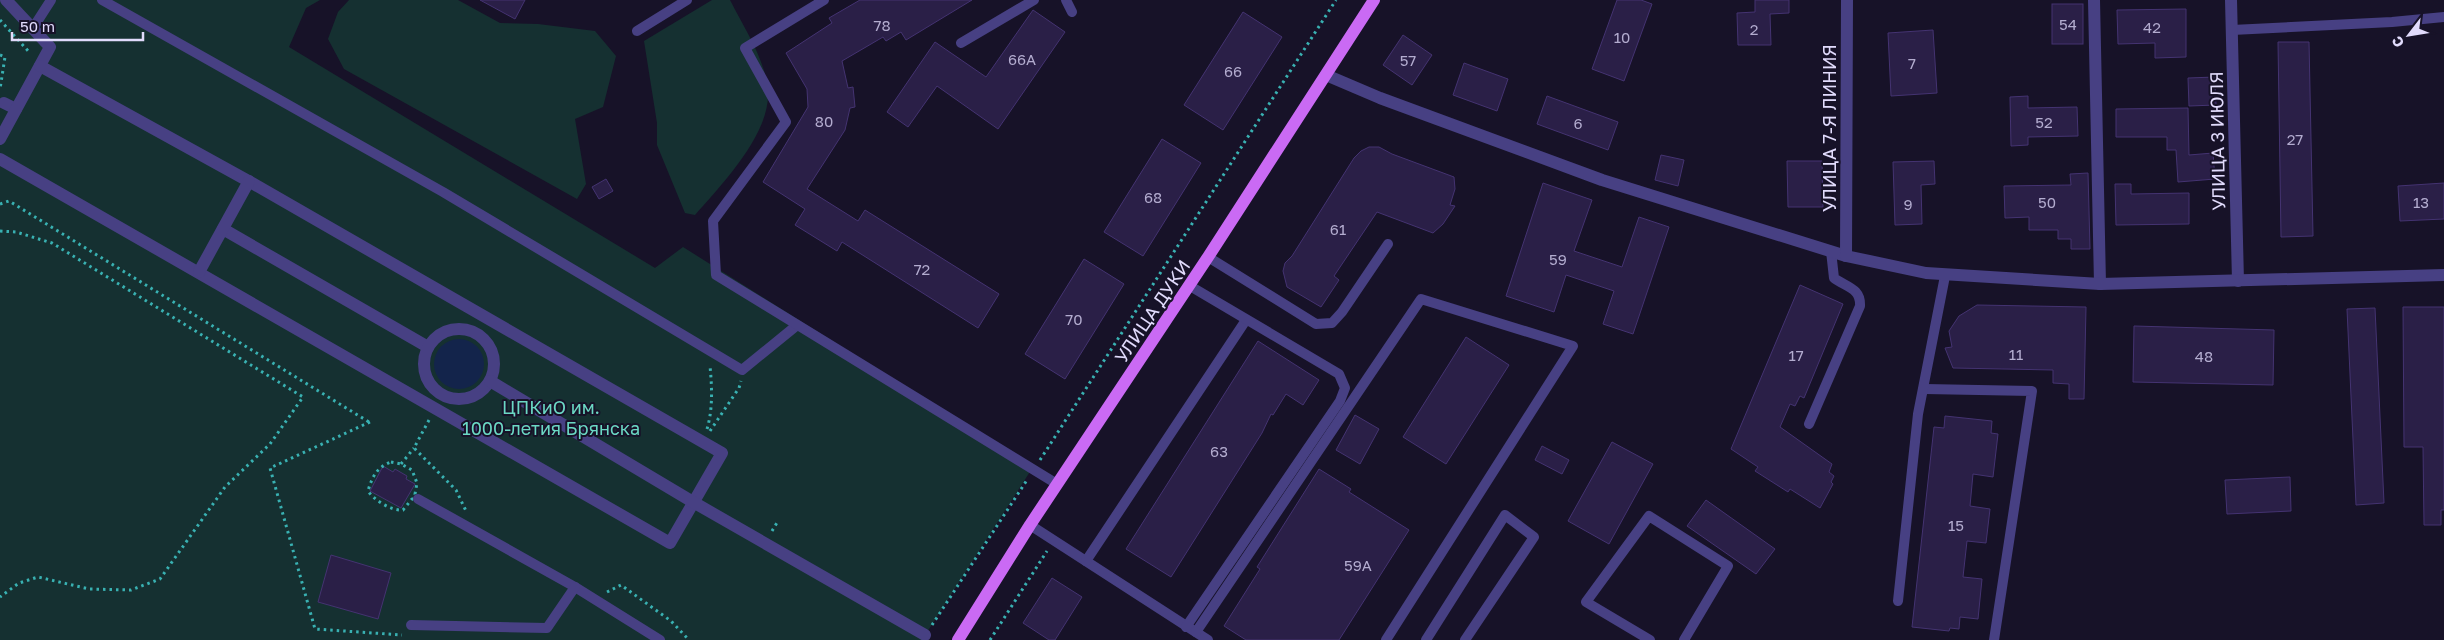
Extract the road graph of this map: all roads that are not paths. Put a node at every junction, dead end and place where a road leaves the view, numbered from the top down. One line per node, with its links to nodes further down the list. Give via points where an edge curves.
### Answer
1 (6, 0): 14 (street)
2 (51, 0): 14 (lane)
3 (102, 0): 36 (lane, via 443,192 742,370)
4 (687, 0): 16 (lane)
5 (824, 0): 36 (lane, via 745,48 786,122 713,221 716,275)
6 (1034, 0): 17 (lane)
7 (1066, 0): 12 (lane)
8 (1374, 0): 19 (main road, УЛИЦА ДУКИ)
9 (1847, 0): 26 (street, УЛИЦА 7-Я ЛИНИЯ)
10 (2094, 0): 32 (street)
11 (2231, 0): 15 (street, УЛИЦА 3 ИЮЛЯ)
12 (1072, 12)
13 (2444, 17): 15 (lane)
14 (33, 28): 18 (street, via 50,47)
15 (2232, 30): 31 (street, УЛИЦА 3 ИЮЛЯ)
16 (636, 31)
17 (961, 43)
18 (40, 66): 20 (street, via 10,106); 22 (street)
19 (1326, 75): 25 (street, via 1602,180); 27 (main road, УЛИЦА ДУКИ)
20 (0, 139)
21 (0, 159): 28 (street)
22 (249, 182): 23 (street); 34 (street)
23 (223, 229): 28 (street); 38 (street)
24 (1388, 244): 27 (lane, via 1332,323 1316,324)
25 (1831, 251): 26 (street); 43 (lane, via 1834,278 1857,291 1860,306)
26 (1846, 256): 30 (street)
27 (1208, 257): 33 (main road, УЛИЦА ДУКИ)
28 (199, 272): 42 (street)
29 (2444, 275): 31 (street)
30 (1945, 276): 32 (street); 40 (lane)
31 (2238, 281): 32 (street)
32 (2100, 284)
33 (1190, 286): 35 (lane); 44 (main road, УЛИЦА ДУКИ)
34 (485, 317): 37 (street); 46 (street, via 722,453)
35 (1246, 320): 48 (lane); 52 (lane, via 1339,374 1345,388 1340,401)
36 (796, 326): 44 (lane)
37 (476, 333): 38 (street, via 463,329 449,330 437,336); 39 (street, via 493,354 494,368)
38 (428, 347): 41 (street, via 424,360 425,374 431,386)
39 (490, 381): 41 (street, via 481,392 469,398 455,399); 46 (street)
40 (1925, 389): 50 (lane, via 1918,414); 63 (lane, via 2032,391)
41 (442, 395): 42 (street)
42 (435, 408): 46 (street, via 670,543)
43 (1809, 424)
44 (1057, 484): 47 (main road, УЛИЦА ДУКИ)
45 (418, 499): 49 (lane)
46 (693, 502): 54 (street)
47 (1030, 525): 48 (lane); 56 (main road, УЛИЦА ДУКИ)
48 (1086, 561): 52 (lane)
49 (575, 587): 51 (lane, via 547,628); 55 (lane)
50 (1898, 601)
51 (411, 625)
52 (1186, 627): 53 (lane)
53 (1196, 632): 57 (lane); 58 (lane, via 1421,299 1573,346)
54 (925, 636)
55 (660, 640)
56 (958, 640)
57 (1208, 640)
58 (1386, 640)
59 (1426, 640): 60 (lane, via 1505,515 1534,536)
60 (1465, 640)
61 (1650, 640): 62 (lane, via 1586,602 1649,516 1728,566)
62 (1684, 640)
63 (1994, 640)

